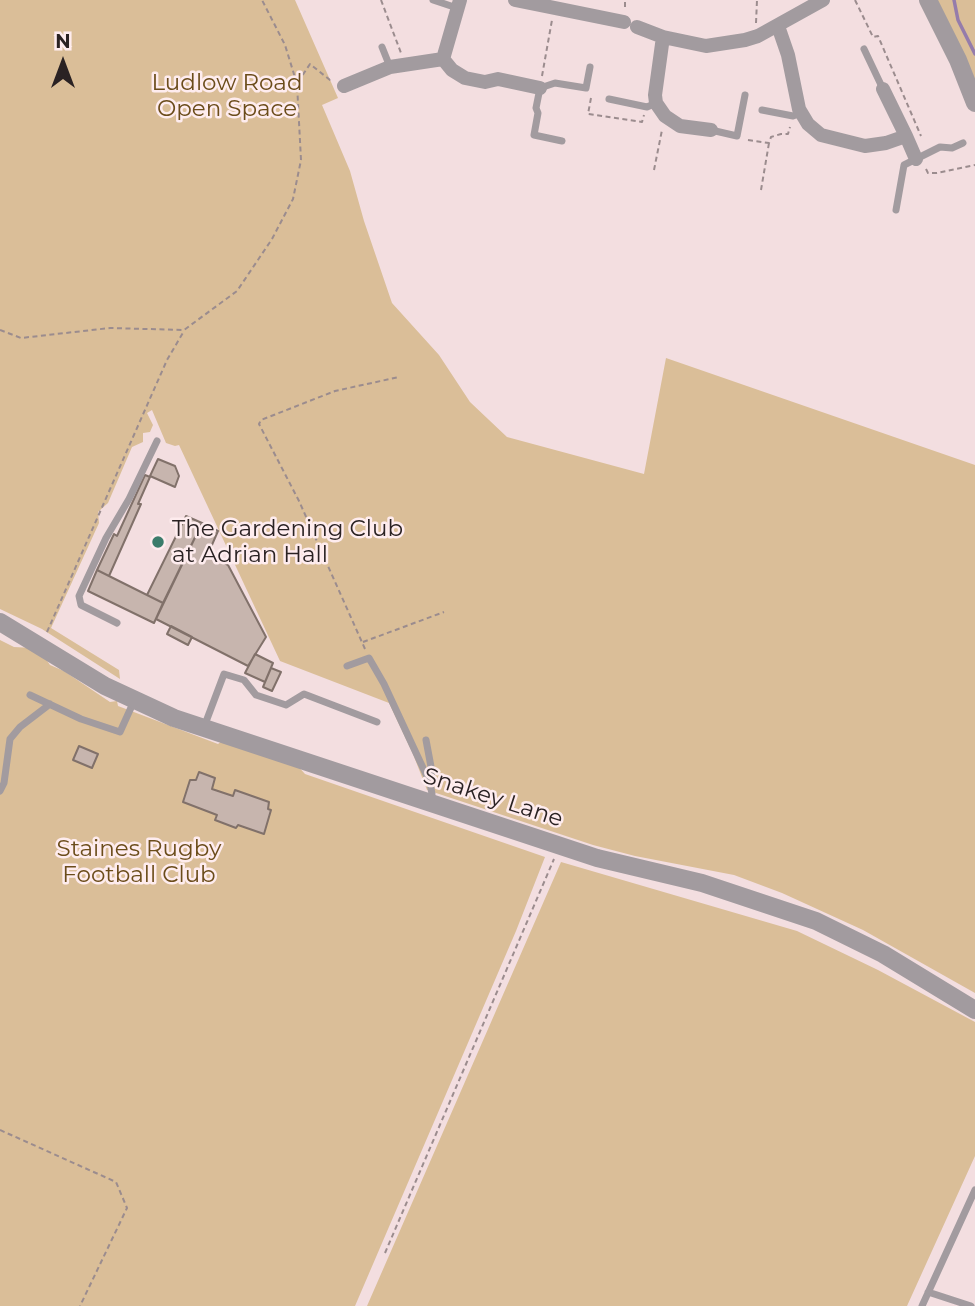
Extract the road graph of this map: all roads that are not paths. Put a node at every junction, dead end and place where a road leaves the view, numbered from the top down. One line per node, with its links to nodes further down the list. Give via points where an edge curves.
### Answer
1 (433, 0): 5 (lane)
2 (514, 0): 6 (street)
3 (822, 0): 7 (street)
4 (928, 0): 19 (street)
5 (458, 4): 11 (street)
6 (561, 6): 8 (street)
7 (778, 26): 8 (street, via 744,40 706,46); 22 (street, via 788,55)
8 (663, 37): 20 (street)
9 (382, 47): 12 (lane)
10 (864, 49): 16 (lane)
11 (443, 59): 12 (street); 15 (street, via 466,78)
12 (390, 67): 14 (street)
13 (590, 67): 15 (lane, via 586,88 555,83)
14 (343, 83)
15 (540, 88): 25 (lane, via 534,135)
16 (883, 89): 24 (street)
17 (745, 95): 23 (lane, via 737,136)
18 (610, 99): 20 (lane)
19 (975, 103)
20 (651, 105): 23 (street, via 680,126)
21 (762, 110): 22 (lane)
22 (797, 114): 24 (street, via 821,135 844,142 865,146)
23 (711, 130)
24 (907, 139): 27 (street)
25 (562, 141)
26 (963, 143): 27 (lane)
27 (918, 158): 28 (lane, via 904,165)
28 (896, 209)
29 (157, 441): 31 (lane, via 79,596 81,605)
30 (0, 622): 34 (street, Snakey Lane)
31 (117, 623)
32 (347, 666): 39 (lane, via 369,658)
33 (30, 695): 35 (lane)
34 (134, 701): 35 (lane, via 120,732); 37 (street, Snakey Lane)
35 (50, 704): 40 (lane, via 10,739)
36 (377, 722): 37 (lane, via 304,694 286,705 256,695 244,680 224,674)
37 (203, 728): 41 (street, Snakey Lane)
38 (426, 740): 39 (lane)
39 (430, 783): 41 (lane)
40 (0, 791)
41 (431, 803): 42 (street, Snakey Lane, via 597,858 702,883 816,921 883,954)
42 (975, 1010)
43 (975, 1190): 44 (lane)
44 (928, 1292): 45 (lane); 46 (lane)
45 (922, 1306)
46 (971, 1306)

